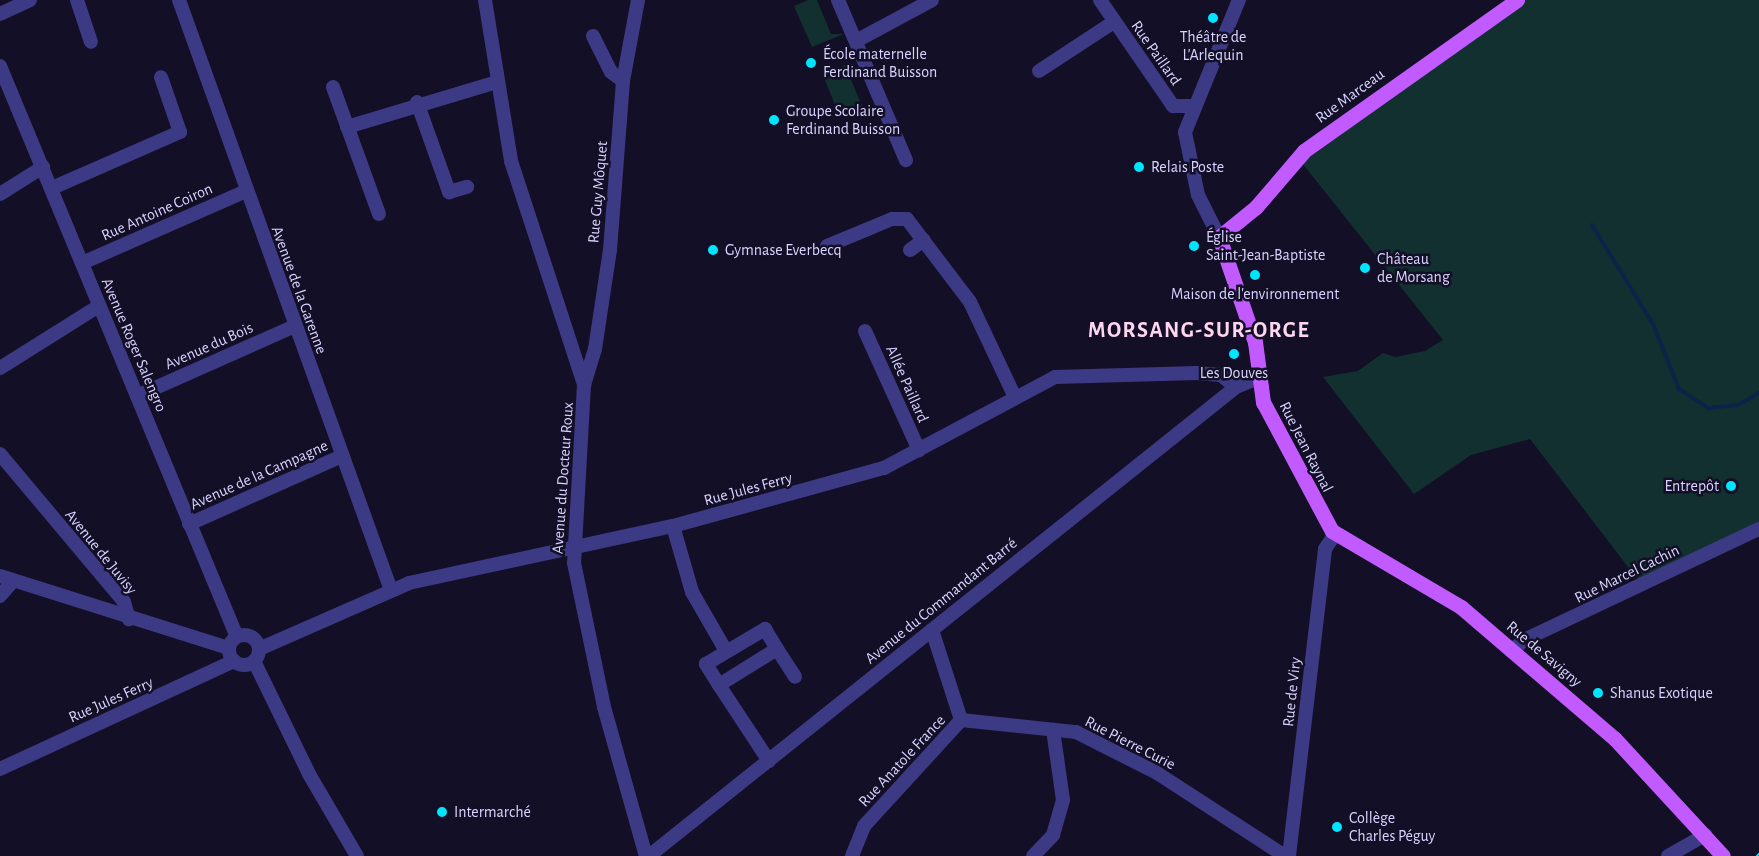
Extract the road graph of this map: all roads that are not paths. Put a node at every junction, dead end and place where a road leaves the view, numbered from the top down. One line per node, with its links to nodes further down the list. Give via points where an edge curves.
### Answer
1 (30, 0): 11 (street)
2 (77, 0): 15 (street)
3 (179, 0): 29 (street, Avenue de la Garenne)
4 (485, 0): 20 (street, Avenue du Docteur Roux)
5 (638, 0): 19 (street, Rue Guy Môquet)
6 (838, 0): 14 (street)
7 (932, 0): 14 (street)
8 (1100, 0): 12 (street, Rue Paillard)
9 (1239, 0): 23 (street, Rue Jean Raynal, via 1235,20)
10 (1516, 0): 32 (main road, Rue Marceau, via 1304,151 1256,207)
11 (0, 14)
12 (1114, 22): 17 (street); 23 (street, Rue Paillard, via 1173,106)
13 (594, 36): 19 (street, via 611,72)
14 (856, 41): 25 (street)
15 (91, 42)
16 (0, 66): 26 (street, Avenue Roger Salengro)
17 (1039, 71)
18 (161, 77): 28 (street, via 180,132)
19 (623, 81): 42 (street, Rue Guy Môquet, via 597,335)
20 (497, 82): 22 (street); 42 (street, Avenue du Docteur Roux, via 511,161)
21 (333, 87): 24 (street)
22 (417, 102): 24 (street); 27 (street, via 449,192)
23 (1194, 106): 32 (street, Rue Jean Raynal, via 1185,132 1192,175)
24 (347, 127): 31 (street)
25 (906, 160)
26 (43, 167): 28 (street, Avenue Roger Salengro); 30 (street)
27 (467, 187)
28 (52, 189): 36 (street, Avenue Roger Salengro)
29 (246, 191): 36 (street, Rue Antoine Coiron); 38 (street, Avenue de la Garenne)
30 (0, 194)
31 (379, 214)
32 (1219, 237): 41 (main road, Rue Jean Raynal, via 1255,342)
33 (924, 240): 34 (street, via 907,219 898,218); 35 (street); 45 (street, via 970,302)
34 (827, 246)
35 (910, 250)
36 (82, 263): 37 (street, Avenue Roger Salengro)
37 (99, 306): 40 (street); 44 (street, Avenue Roger Salengro)
38 (295, 326): 44 (street, Avenue du Bois); 48 (street, Avenue de la Garenne)
39 (865, 331): 46 (street, Allée Paillard)
40 (0, 368)
41 (1258, 378): 43 (street, Avenue du Commandant Barré); 52 (main road, Rue Jean Raynal, via 1272,423)
42 (584, 384): 53 (street, Avenue du Docteur Roux)
43 (1236, 387): 45 (street, Rue Jules Ferry, via 1221,375 1188,373 1055,377); 58 (street, Avenue du Commandant Barré)
44 (137, 396): 49 (street, Avenue Roger Salengro)
45 (1015, 397): 46 (street, Rue Jules Ferry)
46 (919, 450): 50 (street, Rue Jules Ferry, via 870,473)
47 (0, 454): 57 (street, Avenue de Juvisy, via 124,602)
48 (342, 456): 49 (street, Avenue de la Campagne); 55 (street, Avenue de la Garenne)
49 (189, 524): 59 (street, Avenue Roger Salengro)
50 (674, 526): 53 (street, Rue Jules Ferry); 61 (street, via 692,592)
51 (1759, 530): 62 (street, Rue Marcel Cachin, via 1532,636)
52 (1335, 534): 62 (main road, Rue de Savigny, via 1440,591); 75 (street, Rue de Viry, via 1325,549)
53 (573, 549): 55 (street, Rue Jules Ferry); 72 (street, Avenue du Docteur Roux, via 604,707)
54 (7, 579): 56 (street); 57 (street)
55 (391, 590): 63 (street, Rue Jules Ferry)
56 (0, 597)
57 (129, 619): 59 (street, Avenue de Juvisy)
58 (932, 630): 66 (street); 68 (street, Avenue du Commandant Barré)
59 (233, 649): 63 (street); 63 (street, via 251,637); 69 (street, Rue Jules Ferry)
60 (777, 649): 61 (street, via 765,629); 64 (street); 65 (street)
61 (726, 651): 65 (street, via 706,664)
62 (1511, 651): 70 (main road, Rue de Savigny, via 1615,739)
63 (256, 655): 71 (street, via 309,774)
64 (795, 677)
65 (719, 685): 68 (street)
66 (961, 720): 67 (street, Rue Pierre Curie); 73 (street, Rue Anatole France, via 864,826)
67 (1053, 730): 74 (street, via 1063,800 1053,835); 75 (street, Rue Pierre Curie, via 1076,732 1158,773)
68 (769, 761): 72 (street, Avenue du Commandant Barré)
69 (0, 769)
70 (1705, 835): 76 (street); 77 (main road, Rue de Savigny)
71 (357, 856)
72 (647, 856)
73 (852, 856)
74 (1033, 856)
75 (1287, 856)
76 (1668, 856)
77 (1723, 856)

